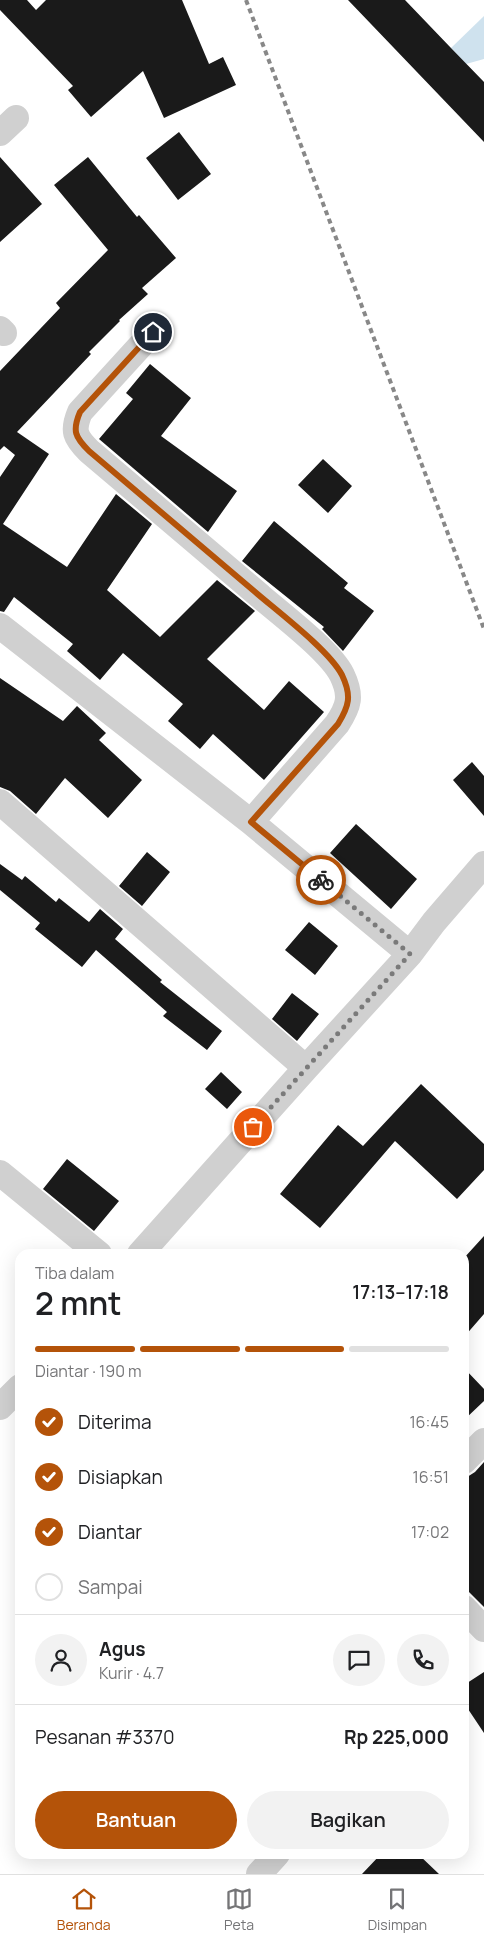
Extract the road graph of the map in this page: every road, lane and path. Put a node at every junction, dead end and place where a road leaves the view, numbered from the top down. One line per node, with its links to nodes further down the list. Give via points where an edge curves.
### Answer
1 (153, 332): 4 (street, via 80,412 75,423 78,440 328,656 341,673 349,697 338,724)
2 (0, 626): 4 (street)
3 (0, 802): 7 (street)
4 (251, 822): 6 (street)
5 (484, 864): 6 (street)
6 (410, 954): 7 (street)
7 (306, 1068): 10 (street)
8 (0, 1174): 9 (street)
9 (93, 1249)
10 (144, 1249)
11 (15, 1392): 12 (street)
12 (0, 1407)
13 (484, 1440): 14 (street)
14 (469, 1456)
15 (469, 1613): 16 (street)
16 (484, 1629)
17 (272, 1859): 18 (street)
18 (259, 1874)

